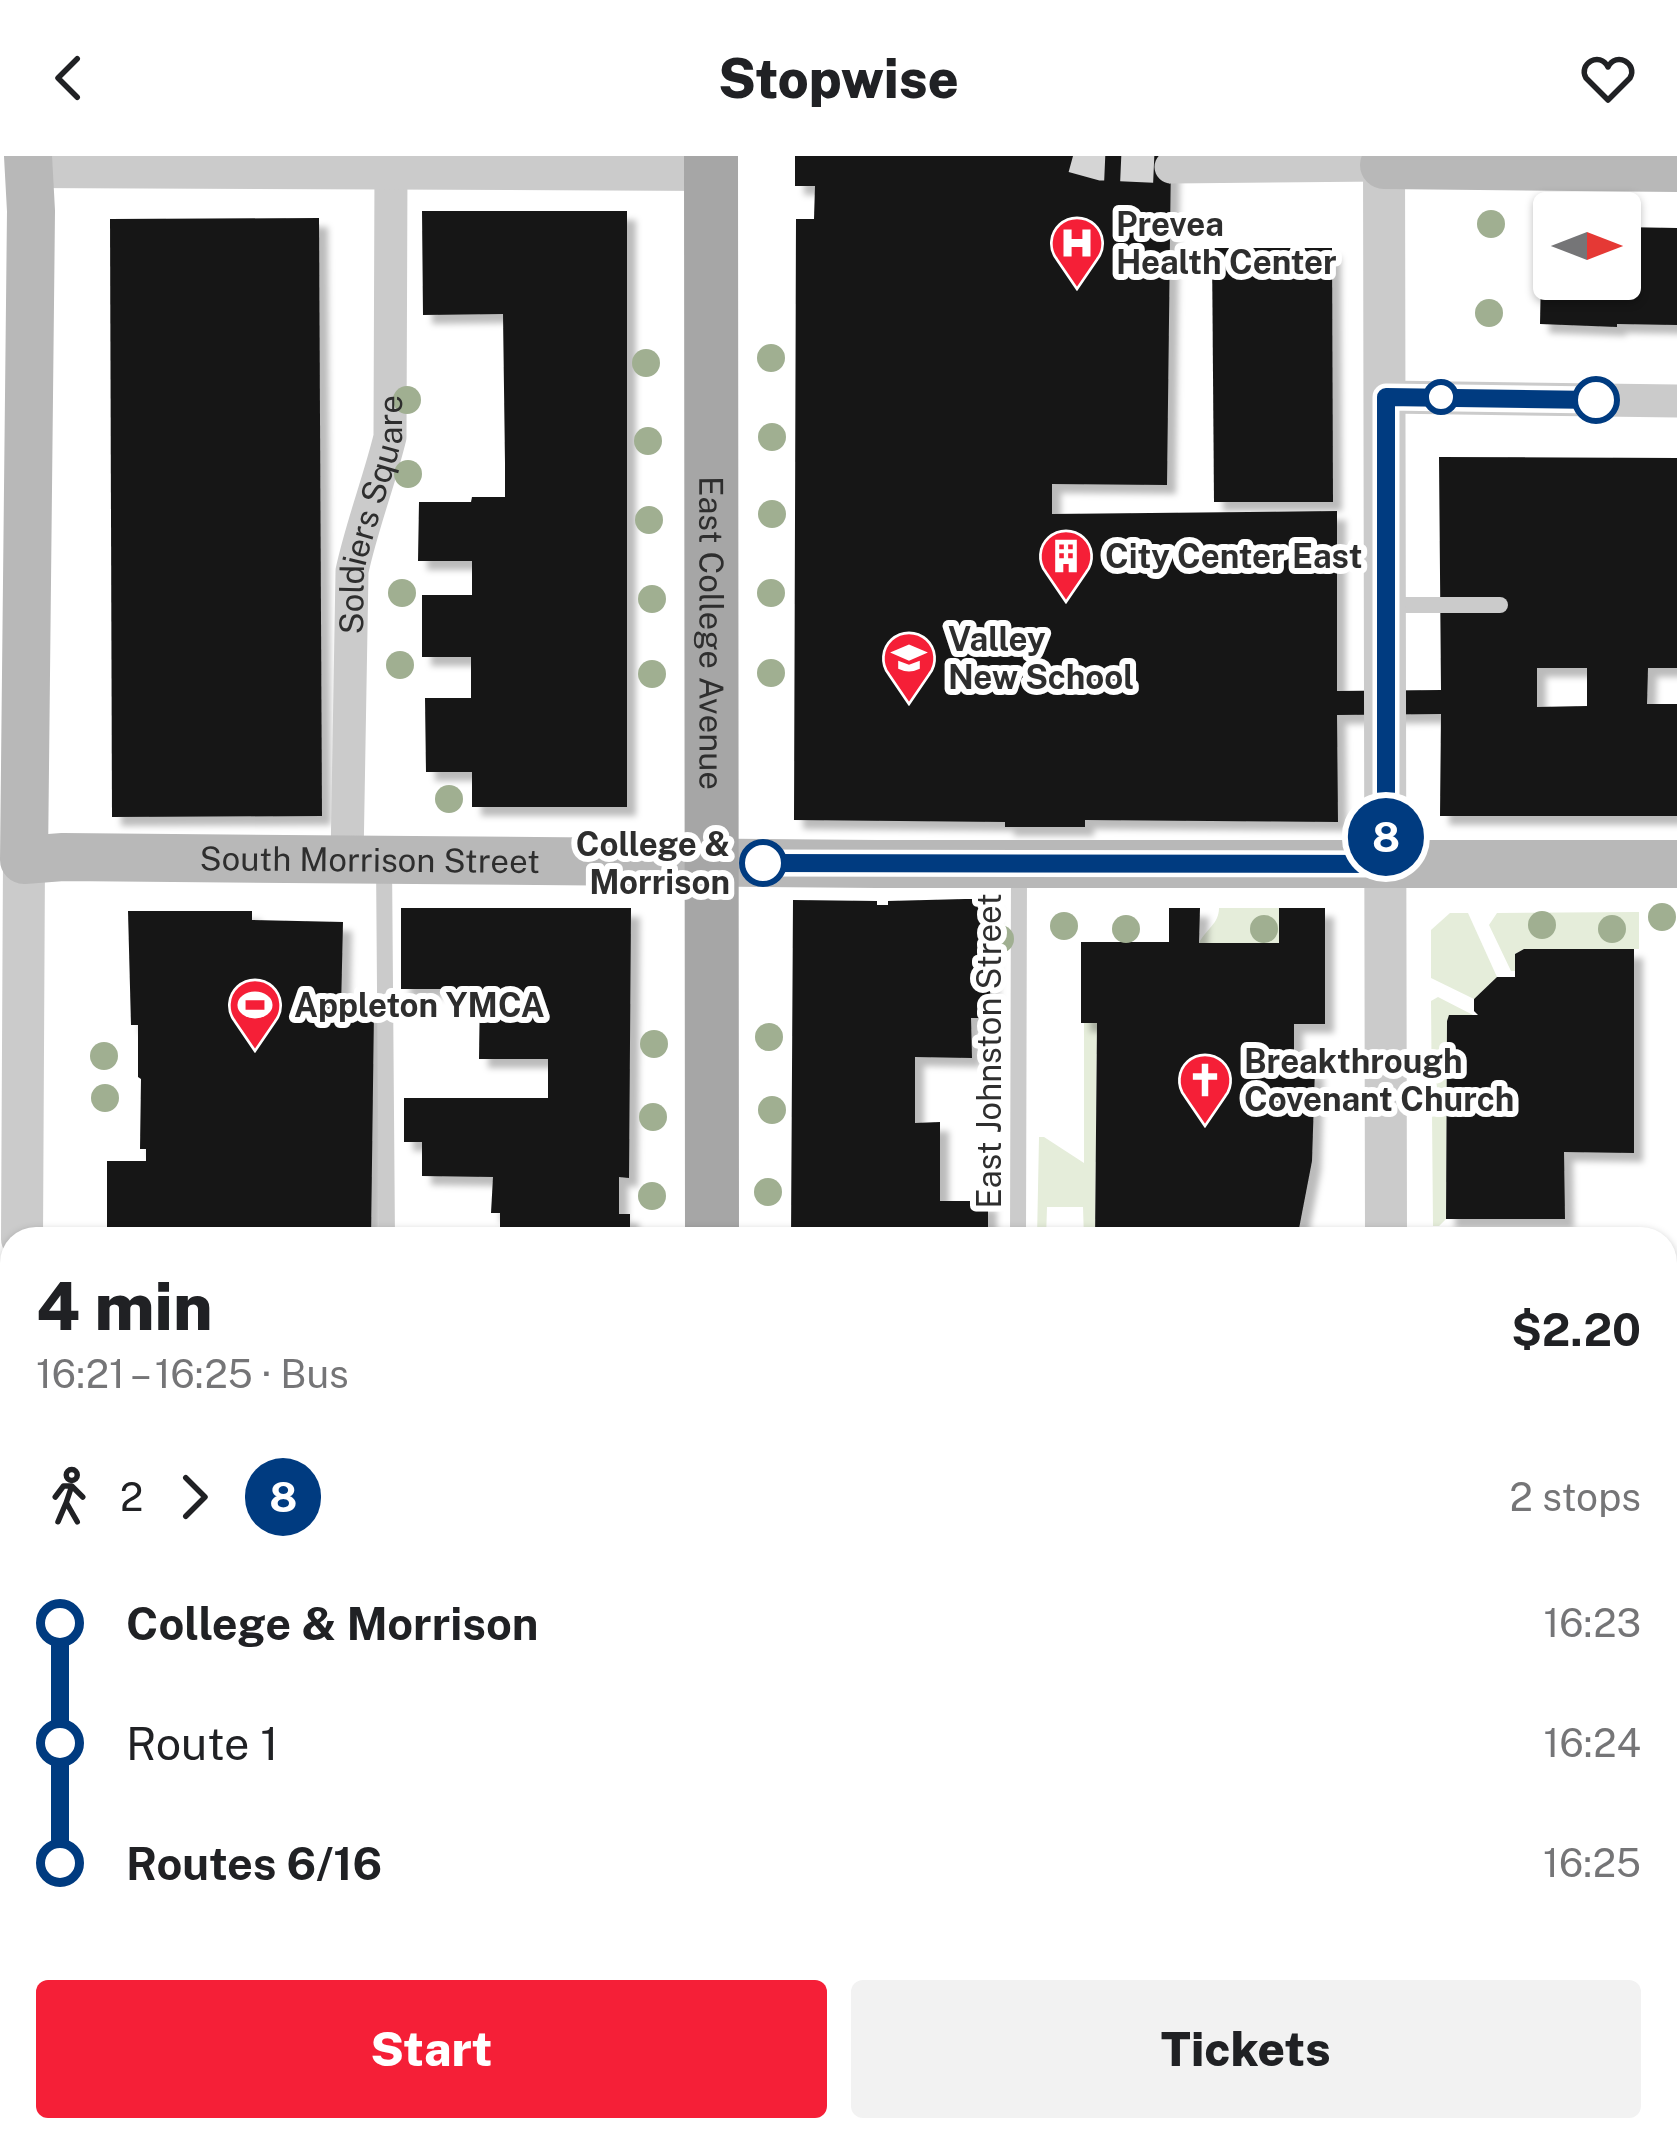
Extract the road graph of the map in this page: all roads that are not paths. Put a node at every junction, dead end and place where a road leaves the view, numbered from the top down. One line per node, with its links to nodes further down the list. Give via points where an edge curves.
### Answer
1 (1384, 161): 4 (street); 6 (main road); 7 (street)
2 (28, 162): 5 (street); 11 (main road)
3 (711, 163): 5 (street); 13 (main road, East College Avenue)
4 (1171, 166)
5 (391, 168): 12 (street, Soldiers Square, via 390,437 352,571)
6 (1677, 168)
7 (1386, 397): 8 (street); 9 (street)
8 (1677, 401)
9 (1386, 605): 10 (lane); 15 (street)
10 (1500, 605)
11 (12, 859): 12 (main road, South Morrison Street); 17 (street)
12 (366, 860): 13 (main road, South Morrison Street); 18 (lane)
13 (711, 862): 14 (main road, South Morrison Street); 19 (main road, East College Avenue)
14 (1019, 862): 15 (main road, South Morrison Street); 20 (lane, East Johnston Street)
15 (1386, 864): 16 (main road, South Morrison Street); 21 (street)
16 (1677, 864)
17 (22, 1227)
18 (387, 1227)
19 (712, 1227)
20 (1018, 1227)
21 (1386, 1227)

